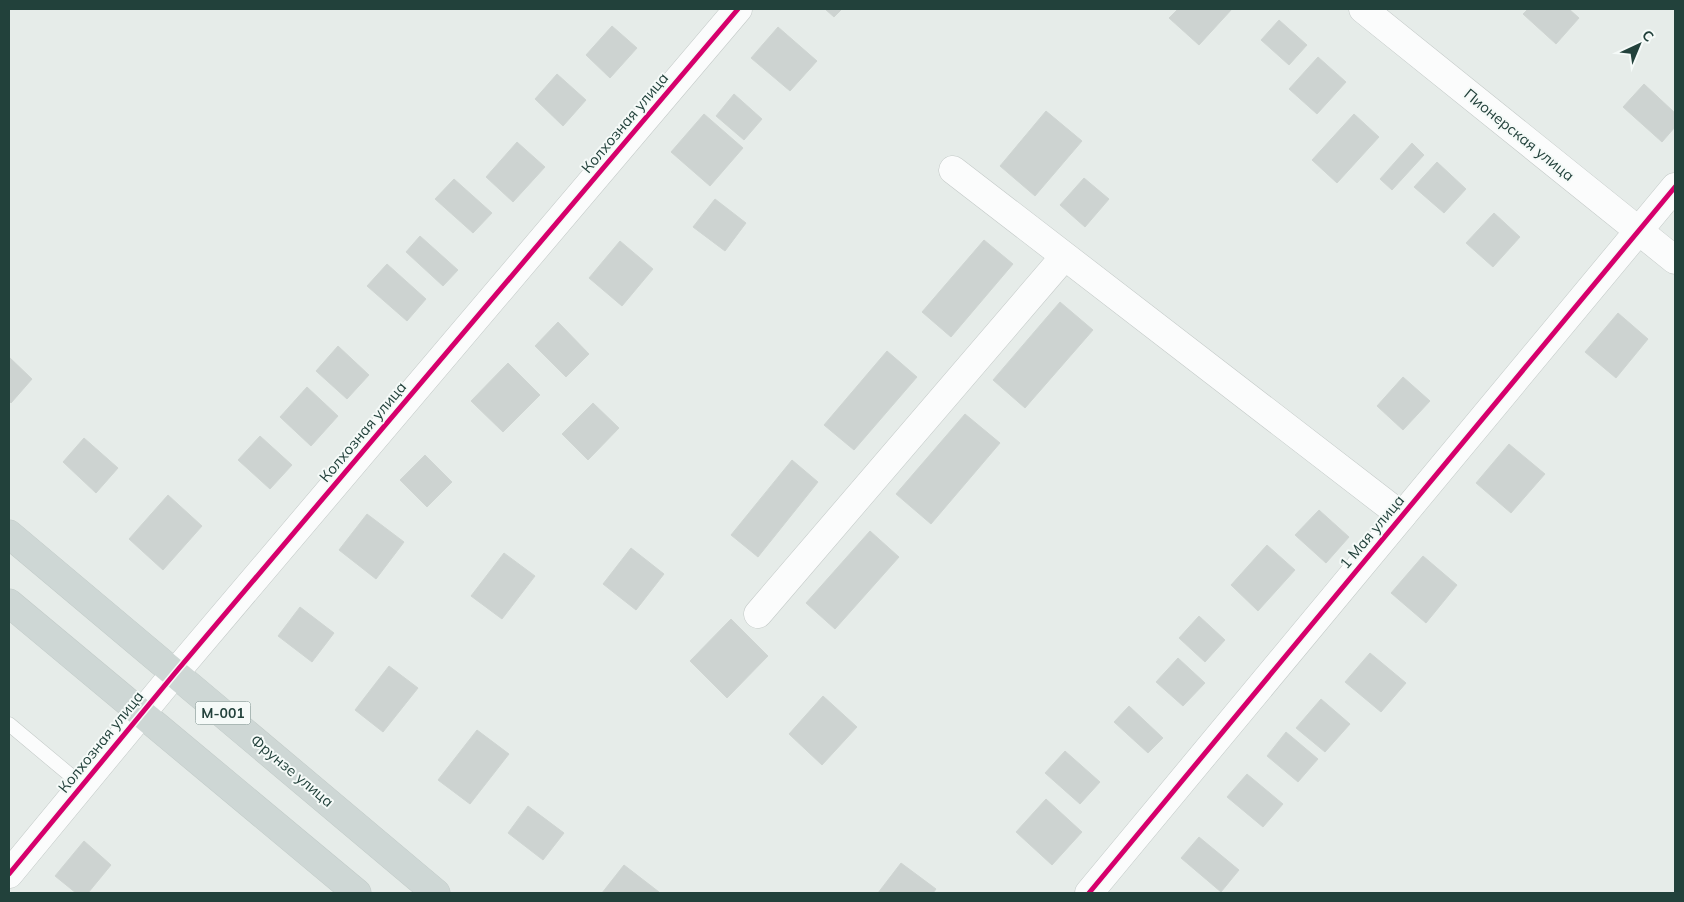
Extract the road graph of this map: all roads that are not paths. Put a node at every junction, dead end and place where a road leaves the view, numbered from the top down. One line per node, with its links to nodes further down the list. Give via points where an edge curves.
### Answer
1 (738, 9): 12 (street, Колхозная улица)
2 (1363, 9): 5 (street, Пионерская улица)
3 (953, 170): 6 (street)
4 (1675, 187): 5 (street, 1 Мая улица)
5 (1638, 231): 7 (street, Пионерская улица); 8 (street, 1 Мая улица)
6 (1064, 257): 8 (street); 11 (street)
7 (1675, 260)
8 (1402, 516): 19 (street, 1 Мая улица)
9 (9, 534): 12 (main road, Фрунзе улица / M-001)
10 (9, 604): 13 (main road)
11 (758, 614)
12 (175, 673): 13 (street, Колхозная улица); 18 (main road, Фрунзе улица / M-001)
13 (141, 713): 15 (street, Колхозная улица); 17 (main road)
14 (9, 724): 15 (lane)
15 (82, 785): 16 (street, Колхозная улица)
16 (9, 874)
17 (357, 893)
18 (436, 893)
19 (1089, 893)

